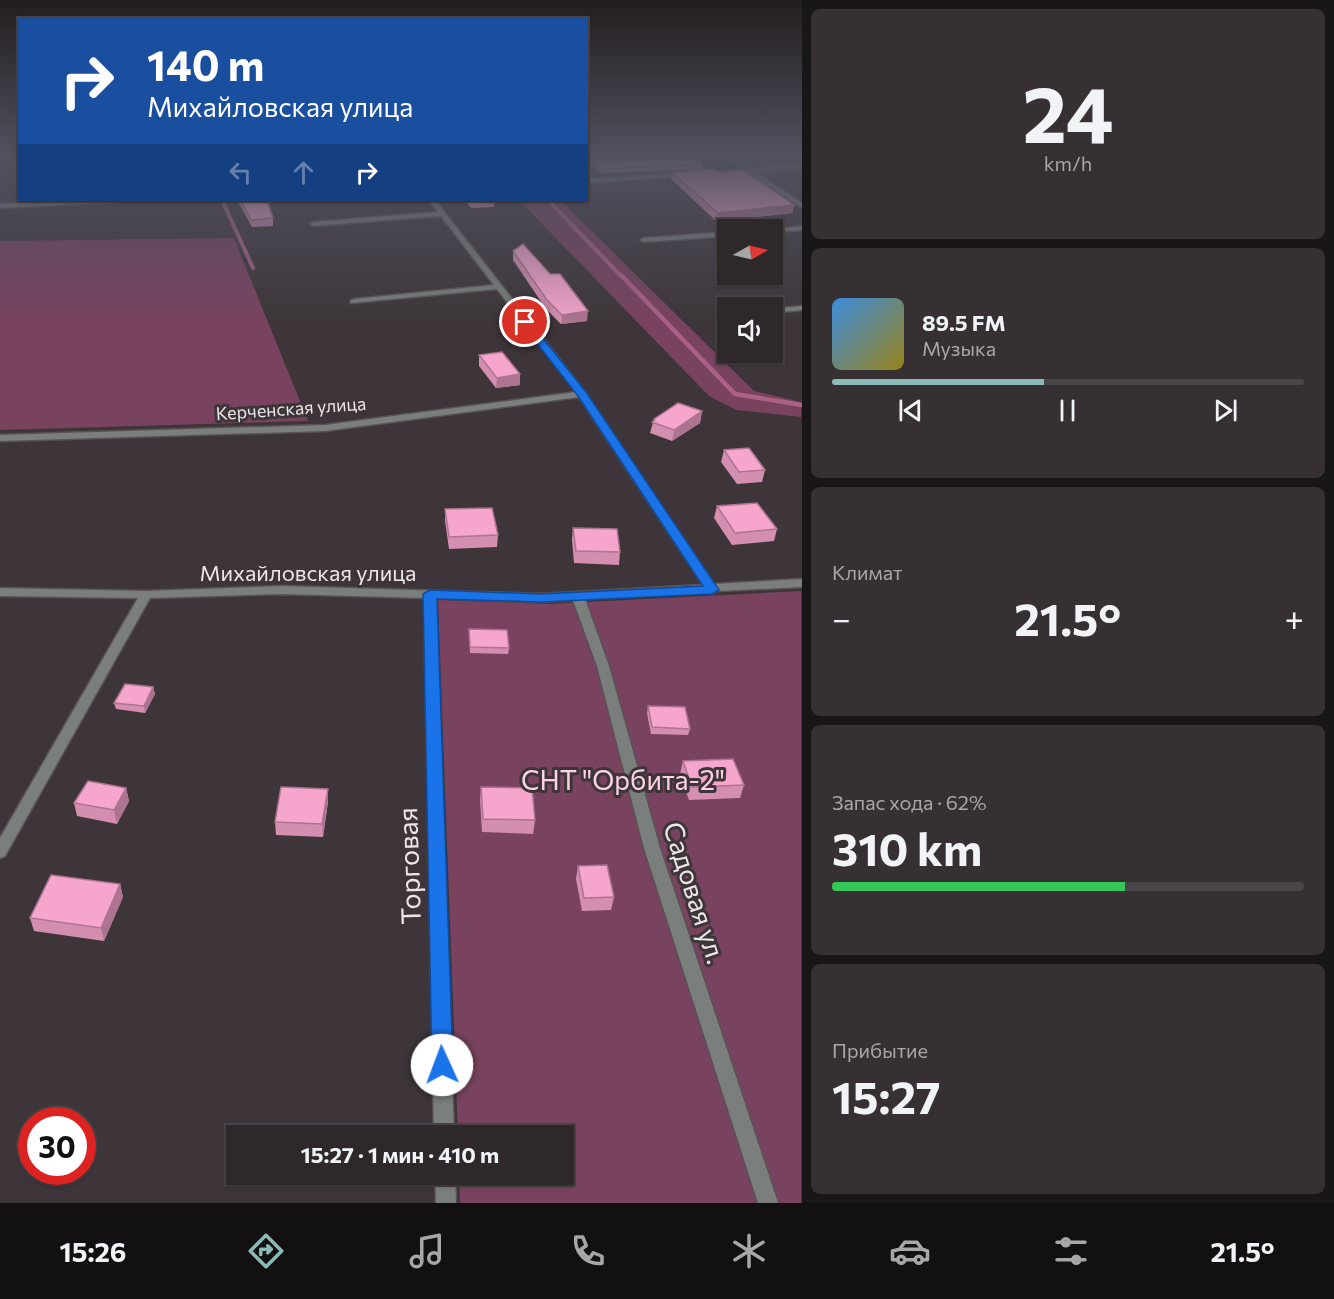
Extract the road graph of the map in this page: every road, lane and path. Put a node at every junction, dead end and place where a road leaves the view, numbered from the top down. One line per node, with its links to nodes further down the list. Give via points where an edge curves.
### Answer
1 (441, 214): 2 (street); 7 (street)
2 (312, 224)
3 (801, 228): 4 (street)
4 (783, 229)
5 (717, 235): 6 (street)
6 (644, 240)
7 (497, 286): 8 (street); 11 (street)
8 (354, 301)
9 (801, 308): 10 (street)
10 (783, 310)
11 (582, 394): 12 (street, Керченская улица, via 325,428); 14 (street)
12 (0, 438)
13 (801, 583): 14 (street, Михайловская улица)
14 (712, 590): 18 (street, Михайловская улица)
15 (0, 592): 17 (street, Михайловская улица)
16 (430, 594): 17 (street, Михайловская улица, via 283,590); 18 (street, Михайловская улица); 20 (street, Торговая)
17 (146, 595): 19 (street)
18 (579, 596): 23 (street, Садовая ул., via 603,666 652,848)
19 (0, 852)
20 (444, 1125)
21 (445, 1185): 22 (street)
22 (446, 1203)
23 (768, 1203)

